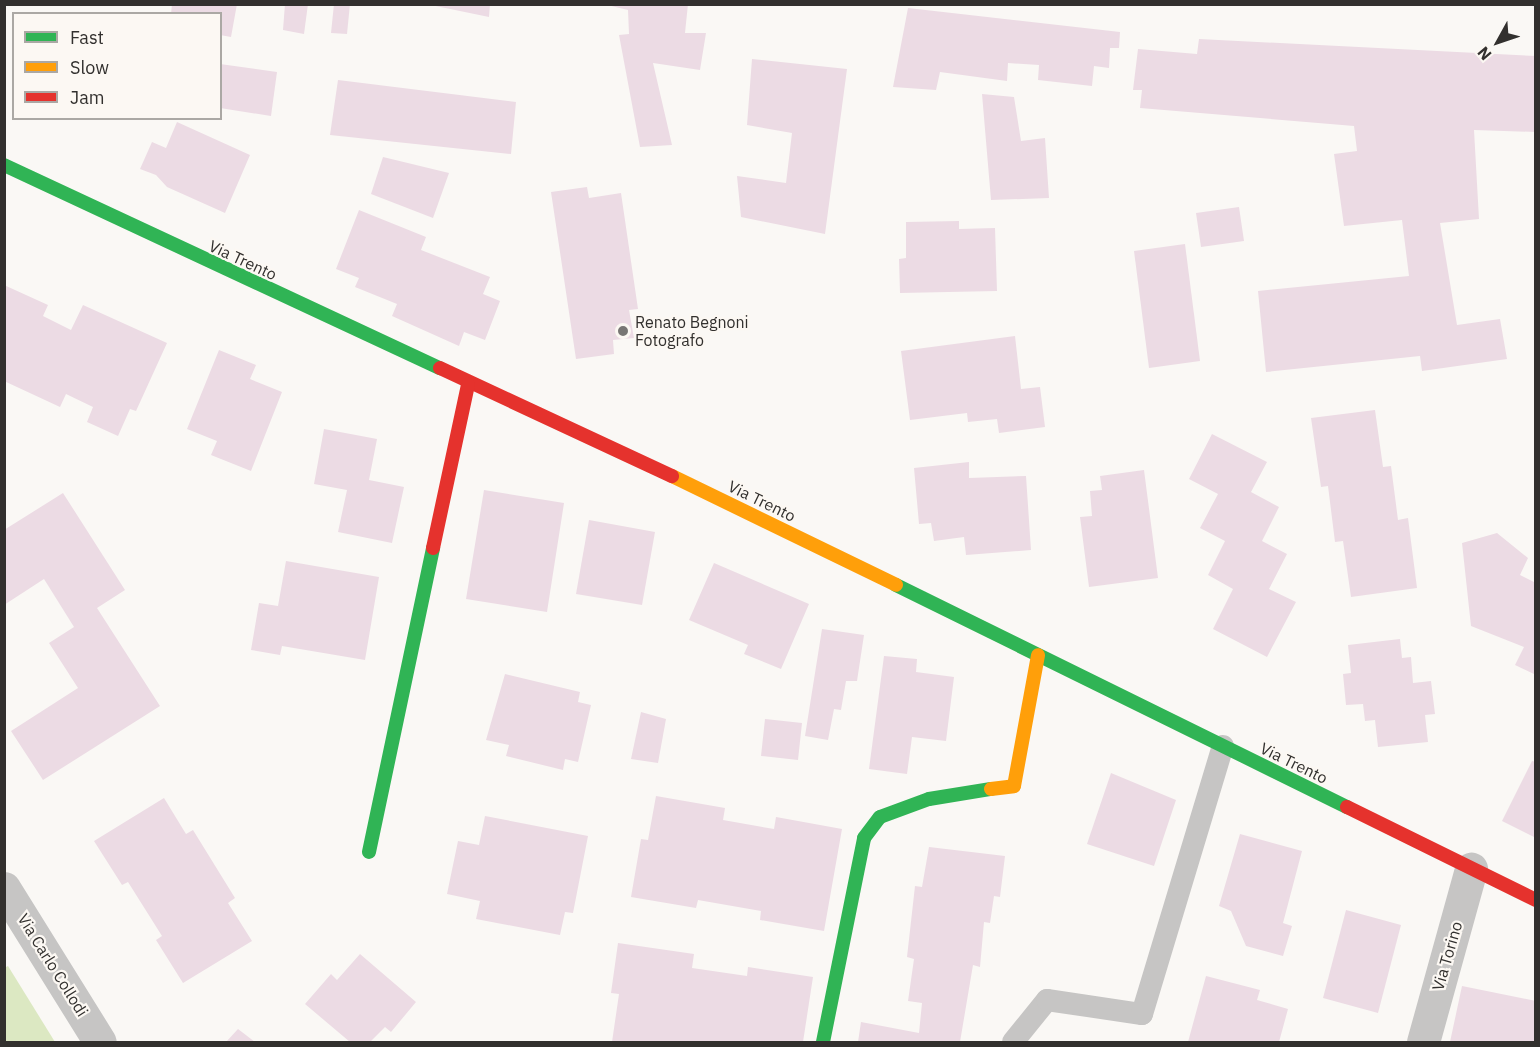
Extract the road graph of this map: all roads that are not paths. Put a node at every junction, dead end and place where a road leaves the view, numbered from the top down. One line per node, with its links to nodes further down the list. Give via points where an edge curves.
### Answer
1 (4, 165): 2 (street, Via Trento)
2 (468, 384): 3 (street, Via Trento, via 746,511); 5 (street)
3 (1038, 655): 4 (street, Via Trento); 10 (street, via 1014,786 928,799 880,817 864,838)
4 (1223, 746): 6 (street, Via Trento); 11 (lane, via 1142,1014 1047,1000)
5 (369, 852)
6 (1471, 869): 8 (street, Via Trento); 12 (street, Via Torino)
7 (4, 888): 9 (street, Via Carlo Collodi)
8 (1536, 900)
9 (100, 1042)
10 (823, 1042)
11 (1013, 1042)
12 (1423, 1042)

